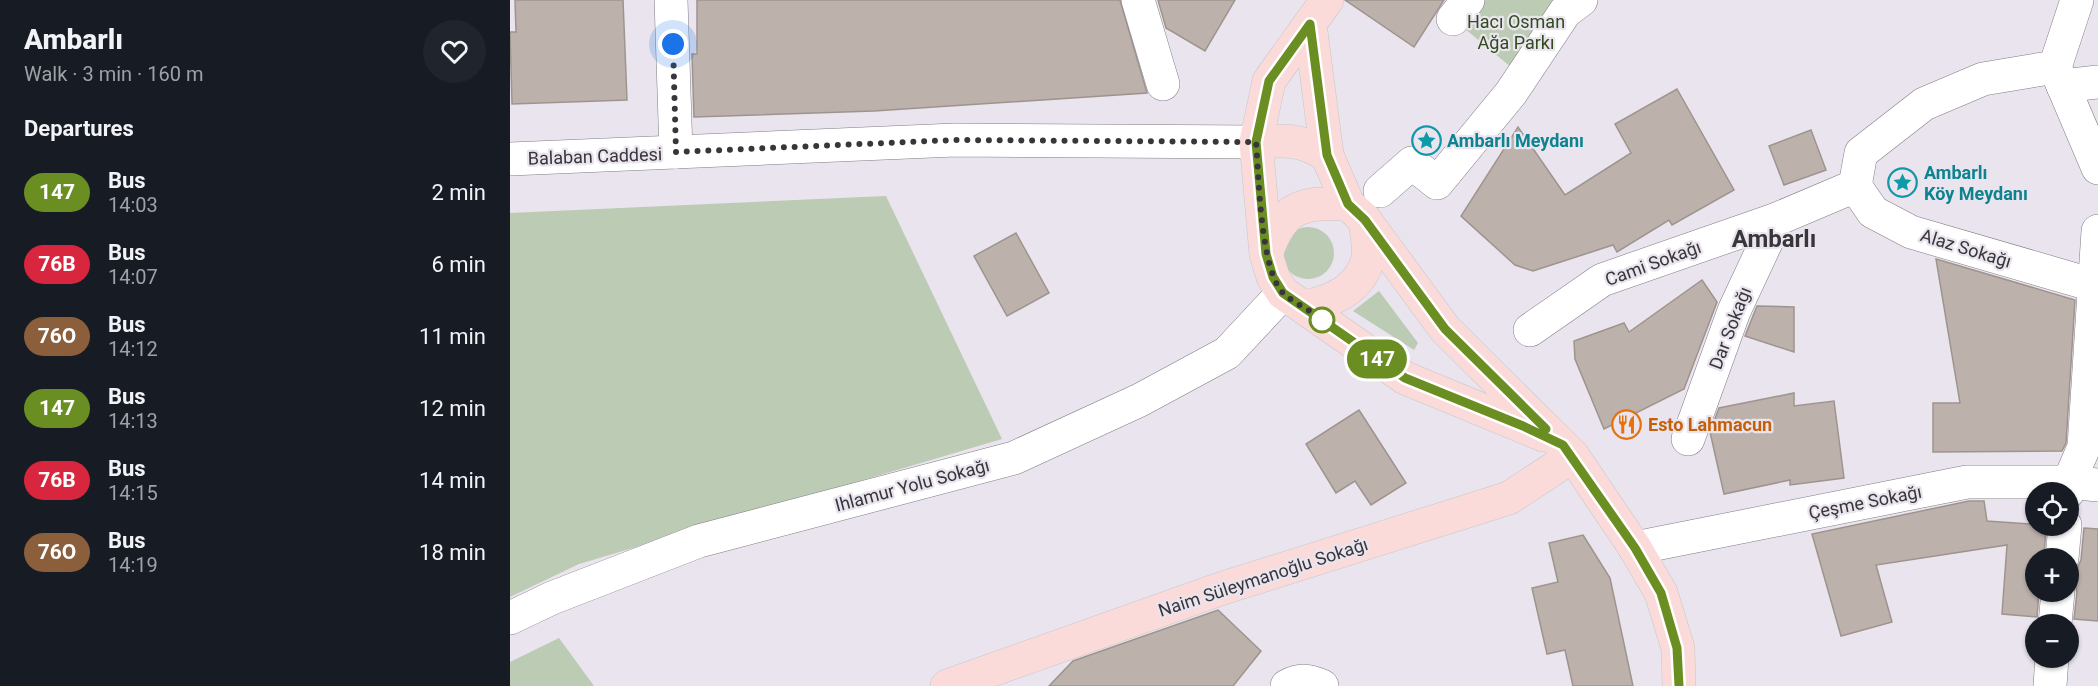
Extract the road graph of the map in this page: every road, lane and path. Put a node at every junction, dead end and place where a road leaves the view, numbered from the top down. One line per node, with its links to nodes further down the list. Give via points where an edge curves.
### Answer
1 (671, 0): 10 (street)
2 (1137, 0): 8 (street)
3 (1581, 0): 15 (street, via 1565,12 1511,93 1437,183 1412,163)
4 (2077, 0): 6 (street)
5 (1319, 12): 9 (main road, via 1269,81); 11 (main road)
6 (2059, 76): 7 (street); 13 (street); 14 (street, via 1983,79 1924,104 1861,153)
7 (2098, 82)
8 (1163, 84)
9 (1256, 142): 10 (street, Balaban Caddesi, via 955,140); 11 (main road, via 1306,143); 19 (main road)
10 (676, 152): 12 (street, Balaban Caddesi)
11 (1327, 155): 16 (main road)
12 (510, 159)
13 (2098, 168)
14 (1855, 186): 17 (street, Cami Sokağı); 20 (street, Alaz Sokağı, via 1873,212 1911,232)
15 (1380, 191)
16 (1357, 212): 19 (main road, via 1315,203 1298,207 1285,216); 21 (main road, via 1368,256 1361,276 1345,293 1325,303); 24 (main road, via 1445,329)
17 (1777, 219): 22 (street, Cami Sokağı, via 1602,280); 23 (street, Dar Sokağı, via 1734,311)
18 (2098, 231): 20 (street)
19 (1266, 254): 21 (main road, via 1273,277)
20 (2092, 285): 26 (street)
21 (1294, 300): 24 (main road, via 1405,378 1523,426); 28 (street, Ihlamur Yolu Sokağı, via 1227,353 1140,400 1014,458 699,541)
22 (1530, 330)
23 (1689, 439)
24 (1568, 451): 27 (main road); 30 (main road, Naim Süleymanoğlu Sokağı, via 1509,498 1223,588)
25 (2025, 484): 27 (street, Çeşme Sokağı, via 1967,482)
26 (2079, 486)
27 (1635, 548): 31 (main road, via 1661,593 1677,648)
28 (510, 618)
29 (2051, 668): 32 (street)
30 (947, 686)
31 (1679, 686)
32 (2050, 686)

